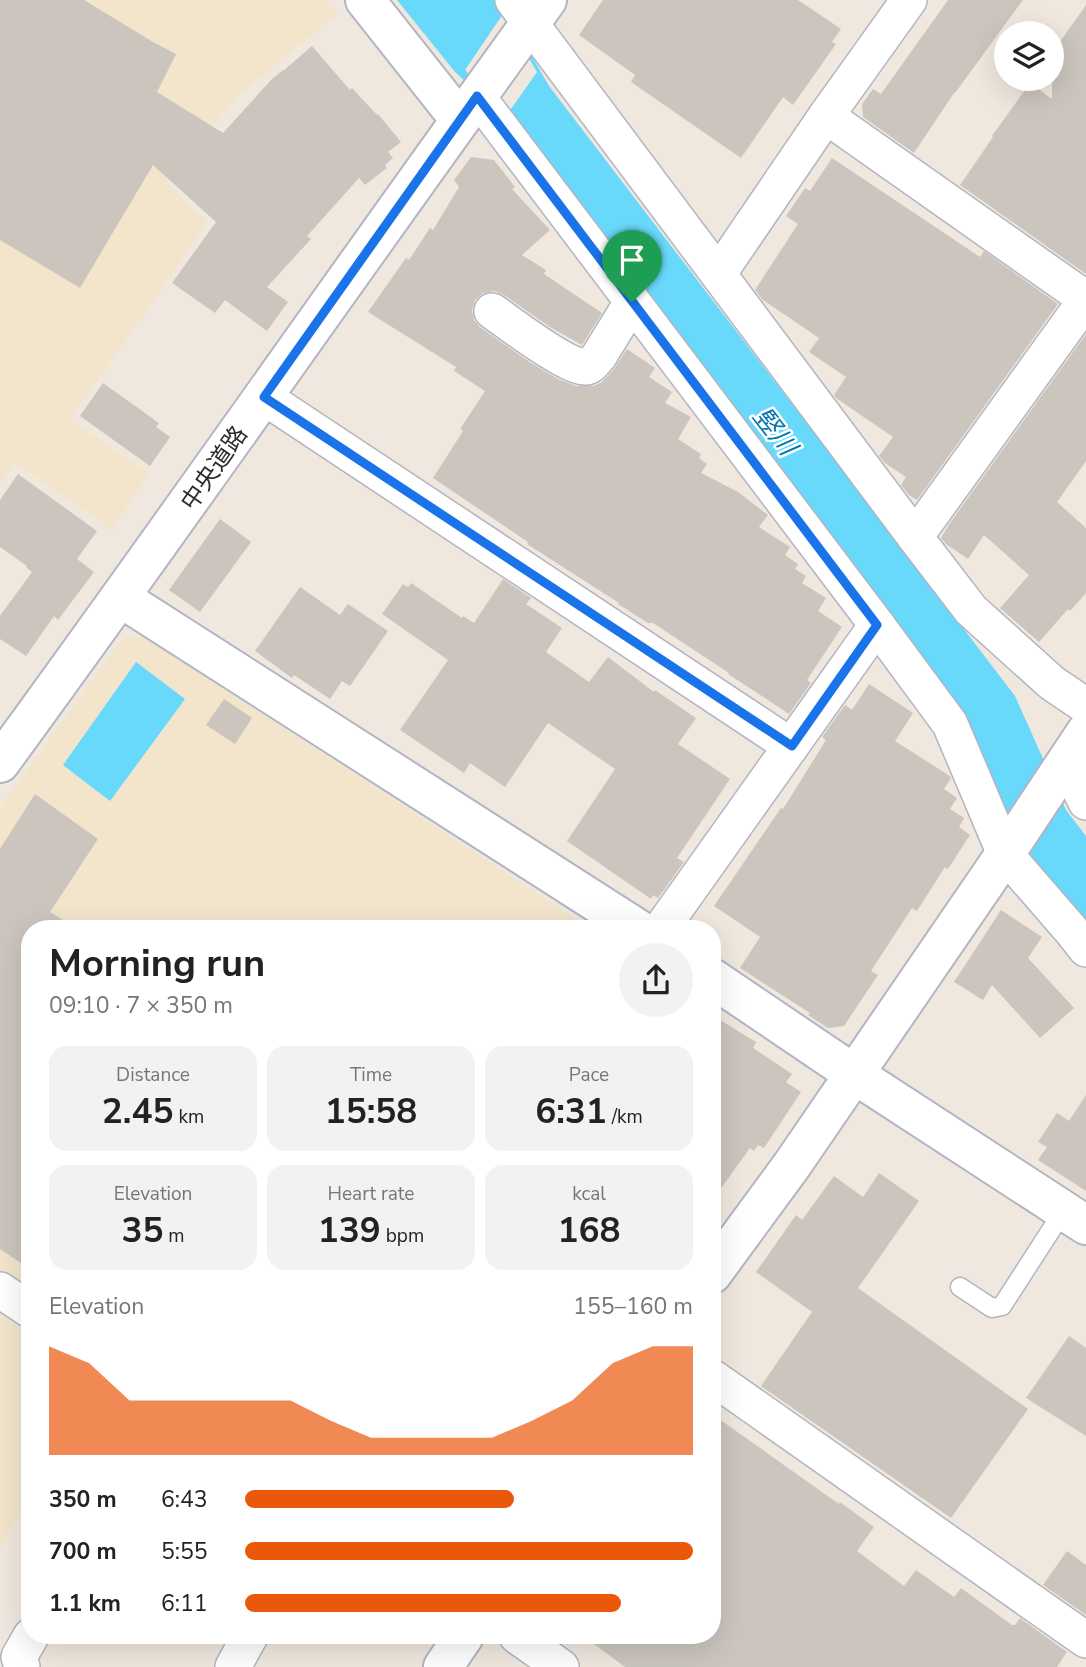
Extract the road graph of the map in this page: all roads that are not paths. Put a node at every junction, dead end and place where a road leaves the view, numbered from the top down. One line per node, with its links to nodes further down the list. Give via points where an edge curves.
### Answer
1 (365, 0): 4 (street)
2 (909, 0): 5 (street)
3 (528, 15): 4 (street, 中央道路); 6 (street)
4 (468, 108): 8 (street); 10 (street, 中央道路)
5 (826, 116): 6 (street); 7 (street)
6 (719, 273): 11 (street)
7 (1086, 300): 11 (street)
8 (632, 302): 9 (street, via 599,356 585,368 560,358); 13 (street)
9 (492, 311)
10 (264, 397): 12 (street, 中央道路); 15 (street)
11 (915, 537): 14 (street, via 971,610 1052,683)
12 (121, 598): 17 (street, 中央道路); 20 (street)
13 (877, 625): 15 (street); 19 (street, via 950,724)
14 (1086, 706)
15 (792, 746): 21 (street)
16 (1076, 747): 18 (street); 19 (street)
17 (0, 763)
18 (1086, 802)
19 (1005, 854): 22 (street); 24 (street)
20 (624, 920)
21 (667, 920)
22 (1086, 949)
23 (721, 984): 24 (street)
24 (855, 1074): 25 (street); 26 (street)
25 (1075, 1217): 27 (lane, via 1002,1306 992,1308)
26 (721, 1262)
27 (960, 1287)
28 (0, 1290): 29 (street)
29 (21, 1304)
30 (721, 1383): 31 (street)
31 (1086, 1640)
32 (26, 1644): 37 (street, via 19,1657)
33 (246, 1644): 38 (street)
34 (459, 1644): 39 (street)
35 (528, 1644): 40 (street)
36 (1086, 1661): 41 (street)
37 (22, 1667)
38 (233, 1667)
39 (443, 1667)
40 (561, 1667)
41 (1082, 1667)

